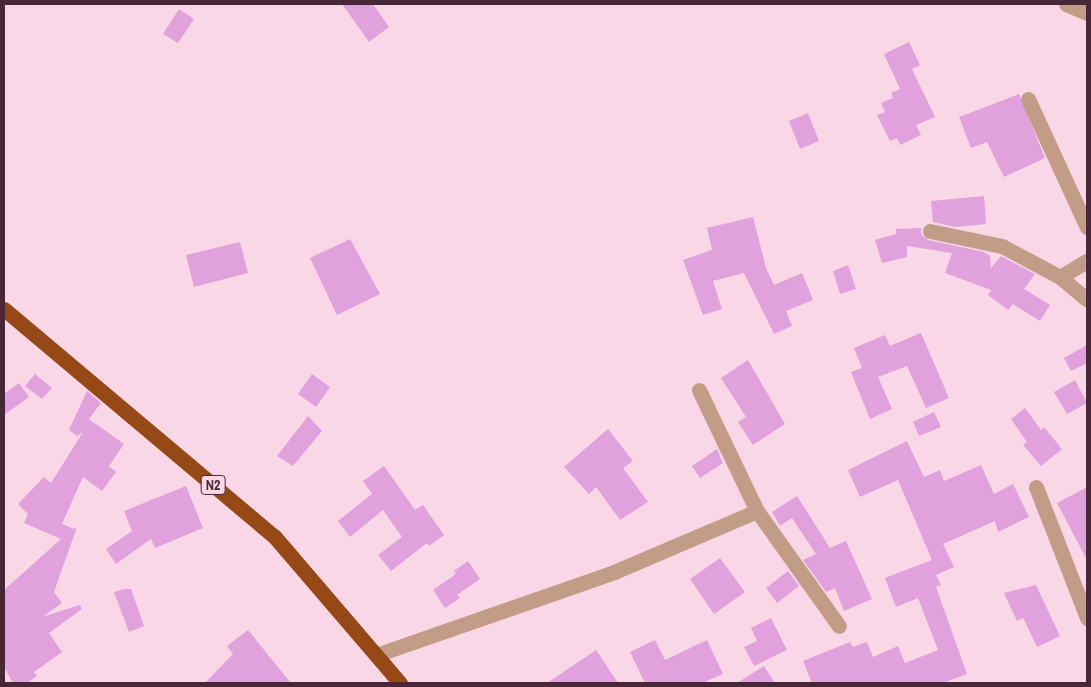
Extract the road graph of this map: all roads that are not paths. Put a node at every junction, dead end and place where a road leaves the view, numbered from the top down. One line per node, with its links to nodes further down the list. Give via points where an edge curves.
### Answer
1 (1066, 4): 2 (street)
2 (1087, 13)
3 (1028, 99): 4 (street)
4 (1087, 227)
5 (930, 232): 7 (street, via 1002,246)
6 (1087, 261): 7 (street)
7 (1060, 277): 8 (street)
8 (1087, 300)
9 (4, 309): 15 (highway, N2, via 274,536)
10 (698, 390): 12 (street)
11 (1036, 487): 13 (street)
12 (757, 510): 14 (street); 15 (street, via 614,572)
13 (1087, 618)
14 (839, 626)
15 (376, 655): 16 (highway, N2)
16 (400, 683)

